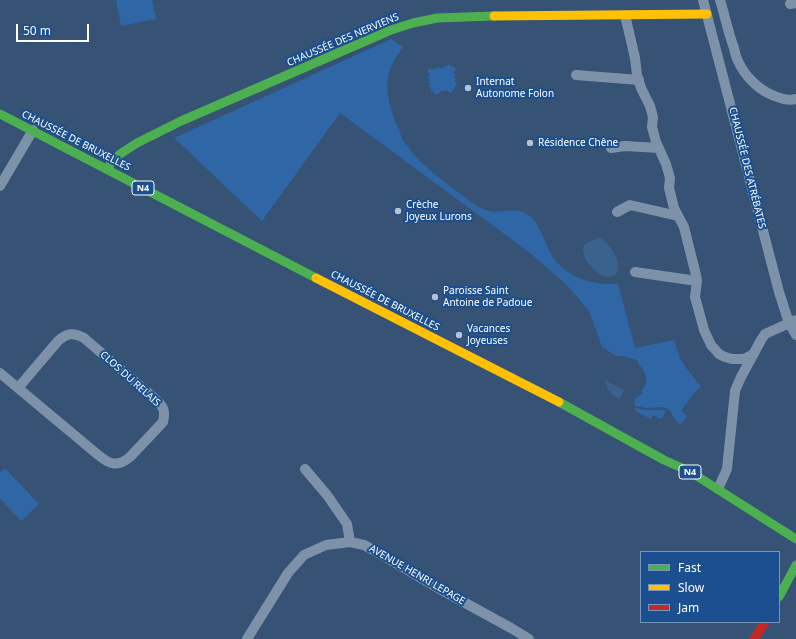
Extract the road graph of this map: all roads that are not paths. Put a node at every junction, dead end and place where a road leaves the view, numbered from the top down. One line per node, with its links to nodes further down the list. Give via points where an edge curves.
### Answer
1 (703, 0): 3 (street, CHAUSSÉE DES ATRÉBATES)
2 (720, 0): 5 (street)
3 (707, 14): 4 (main road, CHAUSSÉE DES NERVIENS); 6 (street, CHAUSSÉE DES ATRÉBATES)
4 (625, 15): 10 (street); 16 (main road, CHAUSSÉE DES NERVIENS, via 487,16 437,18 413,23 391,30 181,121 137,143 120,154)
5 (726, 22): 6 (street); 7 (street)
6 (711, 26): 8 (street, CHAUSSÉE DES ATRÉBATES)
7 (732, 43): 8 (street); 11 (street, via 738,63 756,85 767,93 781,98)
8 (716, 47): 22 (street, CHAUSSÉE DES ATRÉBATES, via 777,285)
9 (576, 75): 10 (street)
10 (639, 80): 15 (street, via 650,106 652,127)
11 (796, 99)
12 (0, 114): 13 (main road, CHAUSSÉE DE BRUXELLES / N4)
13 (32, 130): 16 (main road, CHAUSSÉE DE BRUXELLES / N4); 17 (street)
14 (612, 148): 15 (street)
15 (659, 148): 19 (street, via 670,178 669,188)
16 (106, 169): 28 (main road, CHAUSSÉE DE BRUXELLES / N4, via 576,411)
17 (0, 186)
18 (617, 212): 19 (street, via 630,205)
19 (678, 216): 21 (street, via 684,227)
20 (635, 272): 21 (street)
21 (697, 281): 24 (street, via 696,299 704,330 713,348 722,356 732,359 744,359)
22 (793, 321): 23 (street, CHAUSSÉE DES ATRÉBATES); 24 (street, via 765,334)
23 (796, 335)
24 (754, 354): 28 (street, via 735,391 727,469)
25 (0, 373): 26 (street, CLOS DU RELAIS)
26 (18, 388): 26 (street, CLOS DU RELAIS, via 111,464 124,462 130,457 163,422 165,415 161,404 84,338 73,334 58,341)
27 (305, 469): 30 (street, via 347,524)
28 (718, 489): 29 (main road, CHAUSSÉE DE BRUXELLES / N4)
29 (796, 540)
30 (350, 542): 34 (street, AVENUE HENRI LEPAGE, via 326,545 304,555 288,573); 35 (street, AVENUE HENRI LEPAGE, via 364,545 377,552)
31 (796, 565): 32 (main road)
32 (780, 595)
33 (764, 623): 36 (main road)
34 (247, 639)
35 (529, 639)
36 (754, 639)

